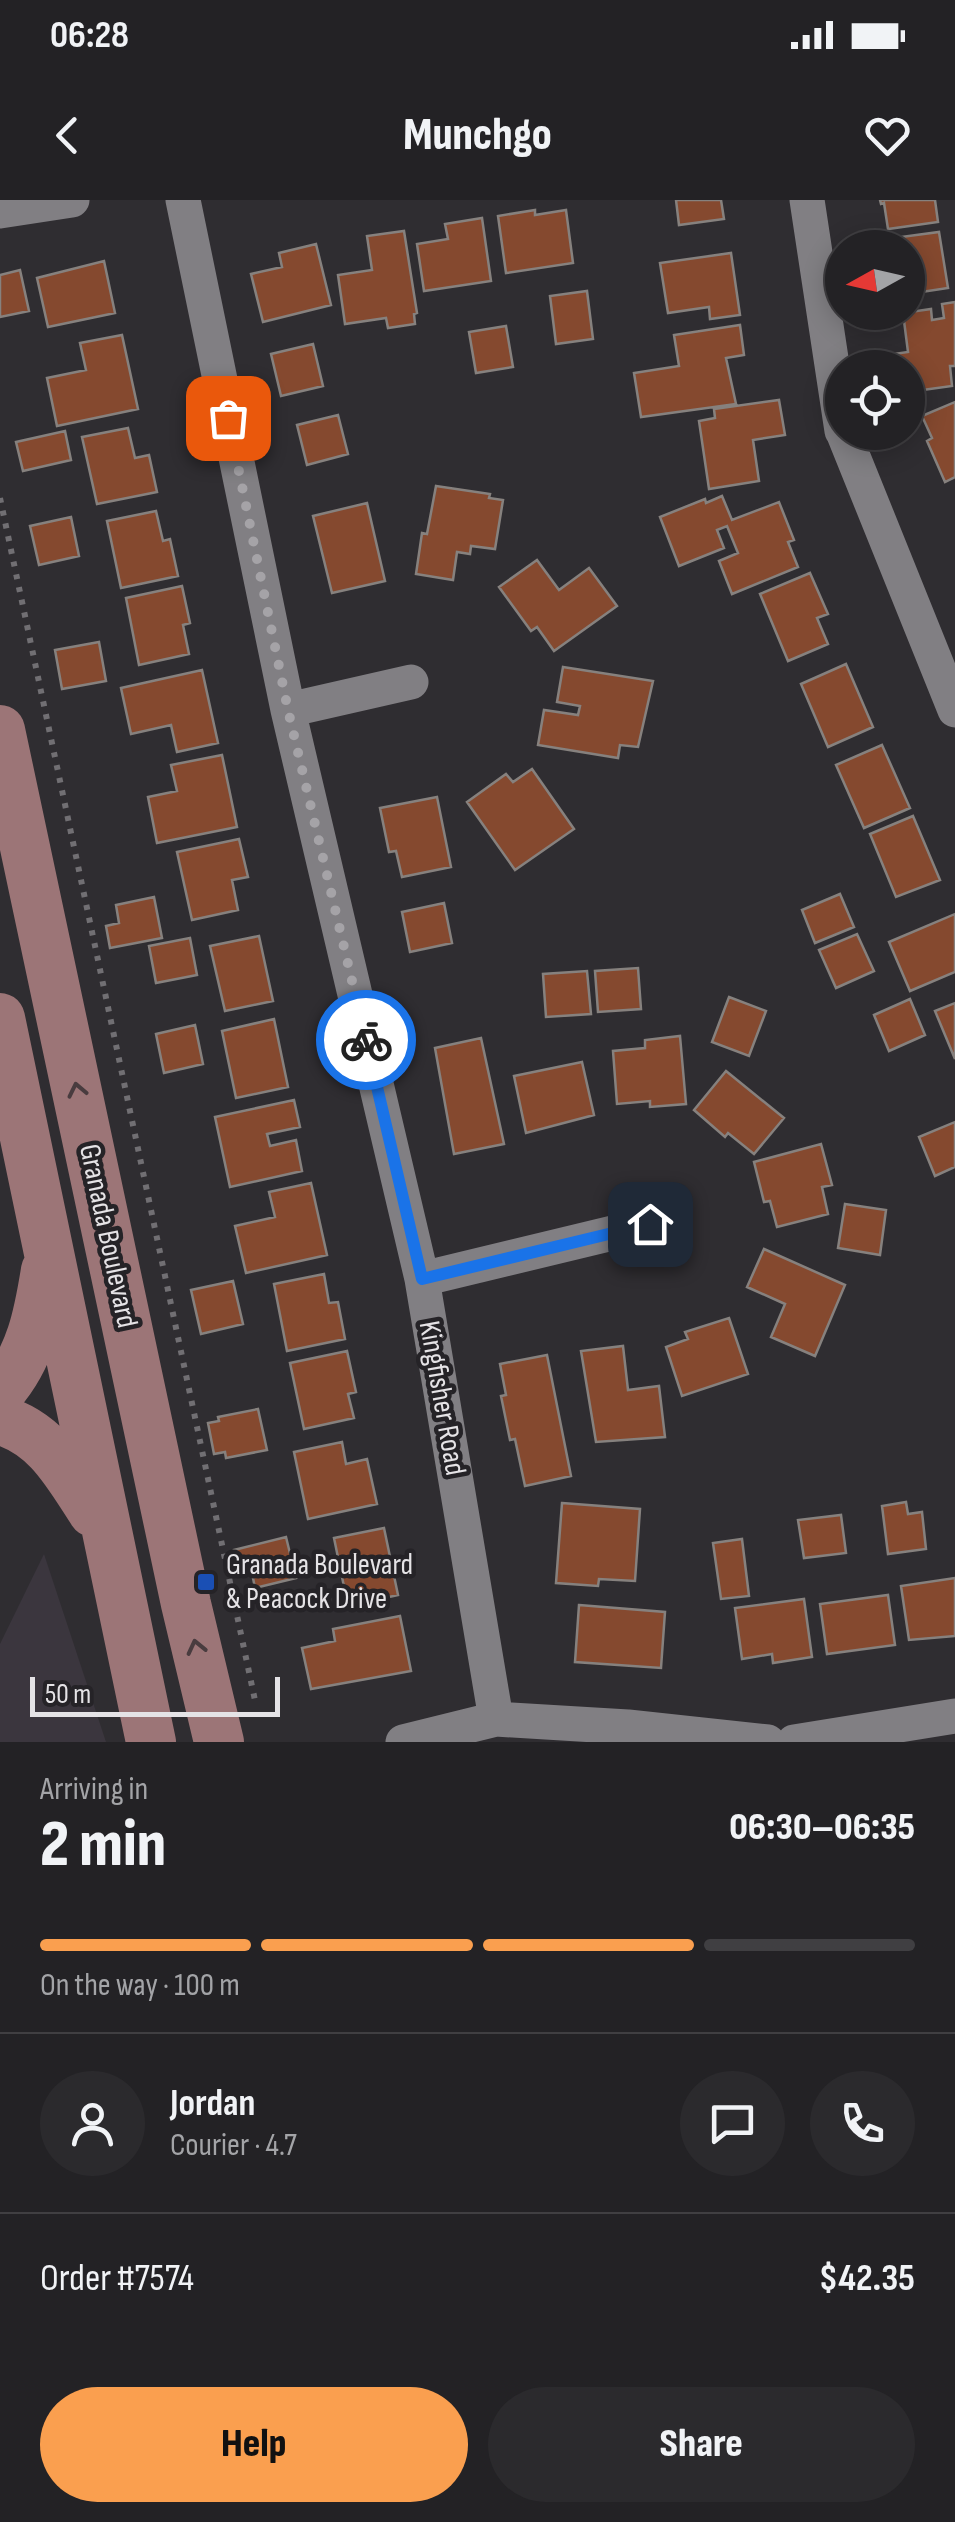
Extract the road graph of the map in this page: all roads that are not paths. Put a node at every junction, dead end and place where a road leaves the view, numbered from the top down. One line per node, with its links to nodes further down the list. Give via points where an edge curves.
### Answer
1 (72, 200): 4 (street)
2 (183, 200): 9 (street, Kingfisher Road)
3 (806, 200): 5 (street)
4 (0, 211)
5 (830, 350)
6 (852, 450): 7 (street)
7 (940, 631): 10 (street)
8 (411, 682): 9 (street)
9 (288, 710): 15 (street, Kingfisher Road)
10 (955, 710)
11 (0, 730): 16 (main road, Granada Boulevard, one-way to 11)
12 (0, 1018): 14 (main road, Granada Boulevard)
13 (650, 1224): 15 (street)
14 (49, 1250): 17 (main road, Granada Boulevard); 18 (main road, via 31,1342)
15 (422, 1279): 23 (street, Kingfisher Road)
16 (138, 1377): 17 (main road); 24 (main road, Granada Boulevard, one-way to 16)
17 (79, 1391): 19 (main road); 21 (main road, Granada Boulevard)
18 (0, 1392)
19 (0, 1407)
20 (0, 1420): 21 (main road, via 54,1452)
21 (110, 1540): 25 (main road, Granada Boulevard)
22 (955, 1716): 28 (street)
23 (496, 1719): 26 (street); 27 (street)
24 (238, 1728)
25 (151, 1742)
26 (402, 1742)
27 (768, 1742)
28 (794, 1742)

